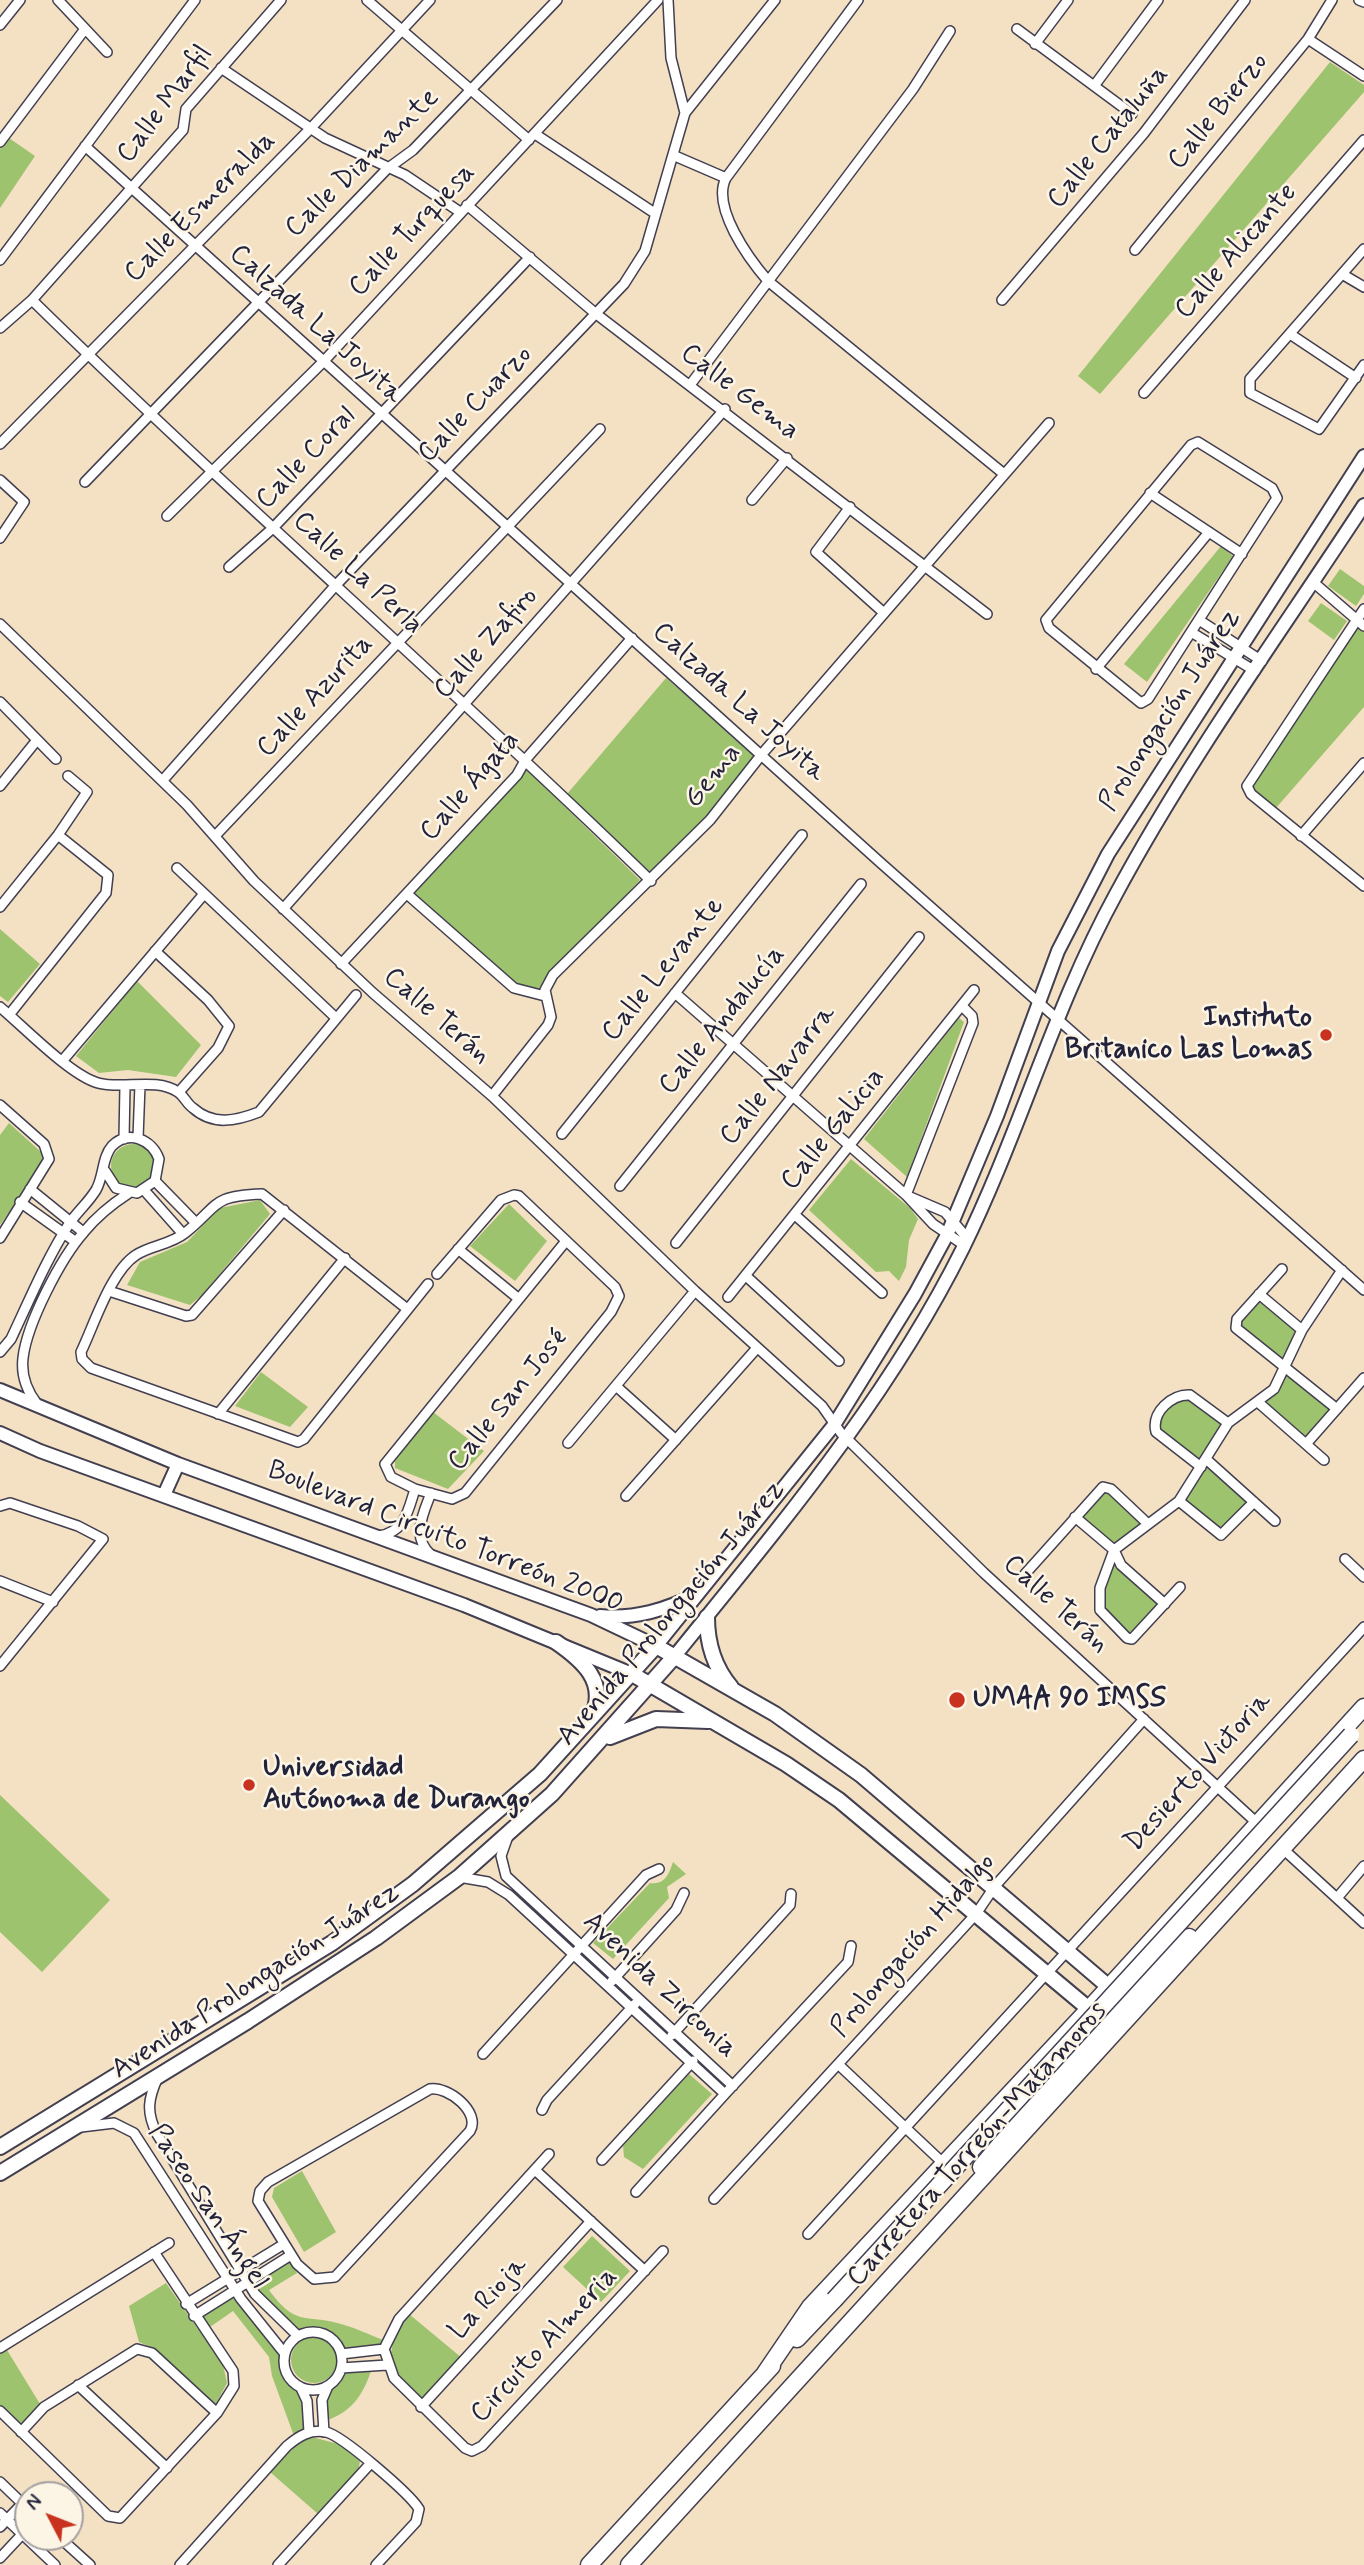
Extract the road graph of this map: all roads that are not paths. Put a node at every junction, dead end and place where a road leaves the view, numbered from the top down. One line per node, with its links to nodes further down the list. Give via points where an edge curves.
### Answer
1 (20, 0): 18 (street)
2 (59, 0): 19 (street)
3 (195, 0): 36 (street)
4 (281, 0): 26 (street, Calle Marfil)
5 (367, 0): 21 (street)
6 (430, 0): 21 (street, Calle Esmeralda)
7 (557, 0): 29 (street, Calle Diamante)
8 (658, 0): 33 (street, Calle Turquesa)
9 (668, 0): 30 (street, Calle Cuarzo, via 671,58)
10 (775, 0): 30 (street)
11 (858, 0): 39 (street)
12 (1068, 0): 24 (street)
13 (1158, 0): 28 (street)
14 (1245, 0): 52 (street, Calle Cataluña, via 1144,133)
15 (1332, 0): 23 (street, Calle Bierzo)
16 (1359, 0): 17 (street)
17 (1364, 2)
18 (0, 25)
19 (85, 29): 25 (street); 35 (street)
20 (1017, 29): 24 (street)
21 (402, 30): 29 (street); 32 (street, Calle Esmeralda)
22 (950, 31): 49 (street, via 913,89)
23 (1308, 39): 27 (street); 45 (street, Calle Bierzo)
24 (1035, 44): 28 (street)
25 (107, 51)
26 (221, 68): 32 (street, Calle Gema); 40 (street, Calle Marfil, via 186,108 183,130)
27 (1364, 76)
28 (1094, 86): 31 (street)
29 (470, 90): 33 (street); 38 (street, Calle Diamante)
30 (685, 113): 37 (street, Calle Cuarzo)
31 (1132, 114)
32 (311, 128): 38 (street, Calle Gema); 43 (street, Calle Esmeralda)
33 (532, 137): 41 (street, Calle Turquesa); 42 (street)
34 (1364, 140): 62 (street, Calle Alicante)
35 (0, 142)
36 (85, 146): 40 (street, Calzada La Joyita); 47 (street)
37 (675, 156): 39 (street); 42 (street, Calle Cuarzo)
38 (387, 169): 41 (street, Calle Gema); 53 (street, Calle Diamante)
39 (726, 178): 49 (street, via 723,204 750,261)
40 (131, 189): 43 (street, Calzada La Joyita); 51 (street, Calle Marfil)
41 (464, 208): 46 (street, Calle Gema); 58 (street, Calle Turquesa)
42 (653, 212): 54 (street, Calle Cuarzo, via 637,267)
43 (195, 247): 53 (street, Calzada La Joyita); 57 (street, Calle Esmeralda)
44 (1364, 248): 48 (street)
45 (1135, 250)
46 (530, 257): 54 (street, Calle Gema); 65 (street, Calle Coral)
47 (0, 260)
48 (1342, 274): 50 (street); 56 (street)
49 (768, 281): 61 (street); 73 (street)
50 (1364, 287)
51 (32, 300): 55 (street, Calle Marfil); 57 (street, Calle La Perla)
52 (1002, 300)
53 (256, 302): 58 (street, Calzada La Joyita); 64 (street, Calle Diamante)
54 (595, 313): 61 (street, Calle Gema); 72 (street, Calle Cuarzo)
55 (0, 328)
56 (1290, 334): 60 (street); 60 (street, via 1250,379 1251,393 1317,429 1325,425)
57 (88, 354): 64 (street, Calle La Perla); 68 (street, Calle Esmeralda)
58 (323, 362): 65 (street, Calzada La Joyita); 71 (street, Calle Turquesa)
59 (1364, 365): 60 (street)
60 (1356, 378)
61 (690, 384): 63 (street, Calle Gema)
62 (1144, 393)
63 (724, 409): 70 (street, Calle Gema); 89 (street, Calle Zafiro)
64 (150, 414): 71 (street, Calle La Perla); 75 (street, Calle Diamante)
65 (381, 414): 72 (street, Calzada La Joyita); 81 (street, Calle Coral)
66 (1049, 423): 73 (street, Gema)
67 (600, 429): 82 (street, Calle Azurita)
68 (0, 444)
69 (1364, 457): 100 (street, Prolongación Juárez)
70 (787, 458): 77 (street); 79 (street, Calle Gema)
71 (211, 472): 80 (street, Calle Turquesa); 81 (street, Calle La Perla)
72 (445, 472): 82 (street, Calzada La Joyita); 90 (street, Calle Cuarzo)
73 (1004, 474): 86 (street, Gema)
74 (0, 480): 84 (street, via 23,502)
75 (85, 482)
76 (1150, 492): 83 (street); 85 (street, via 1198,442 1272,488 1277,495 1275,503); 102 (street, via 1046,620 1048,628)
77 (751, 500)
78 (1364, 505): 88 (street, Prolongación Juárez)
79 (850, 507): 86 (street, Calle Gema); 92 (street, via 816,552)
80 (166, 516)
81 (273, 528): 87 (street, Calle Coral); 90 (street, Calle La Perla)
82 (507, 528): 89 (street, Calzada La Joyita); 99 (street, Calle Azurita)
83 (1209, 532): 85 (street); 102 (street)
84 (0, 538)
85 (1242, 554): 94 (street)
86 (925, 565): 92 (street, Gema); 93 (street, Calle Gema)
87 (229, 566)
88 (1313, 582): 95 (street); 101 (street, Prolongación Juárez)
89 (570, 584): 98 (street, Calzada La Joyita); 104 (street, Calle Zafiro)
90 (335, 586): 99 (street, Calle La Perla); 111 (street, Calle Cuarzo)
91 (1364, 609): 95 (street)
92 (884, 613): 106 (street, Gema)
93 (987, 614)
94 (1199, 620): 97 (street); 100 (street)
95 (1360, 623): 116 (street, via 1248,782 1251,794)
96 (0, 624): 111 (street, Calle Terán)
97 (1191, 632): 100 (street); 102 (street, via 1145,702 1135,701)
98 (632, 638): 106 (street, Calzada La Joyita); 108 (street, Calle Ágata)
99 (398, 643): 104 (street, Calle La Perla); 115 (street, Calle Azurita)
100 (1238, 652): 101 (street); 133 (street, Prolongación Juárez, via 1108,853)
101 (1259, 666): 138 (street, Prolongación Juárez, via 1118,891)
102 (1096, 669)
103 (0, 702): 105 (street)
104 (464, 703): 108 (street, Calle La Perla); 125 (street, Calle Zafiro)
105 (37, 740): 107 (street); 112 (street)
106 (762, 754): 119 (street, Gema, via 710,820); 133 (street, Calzada La Joyita)
107 (56, 758)
108 (526, 759): 119 (street, Calle La Perla); 123 (street, Calle Ágata, via 517,775)
109 (1364, 763): 116 (street)
110 (68, 776): 113 (street, via 87,792)
111 (163, 780): 115 (street, Calle Terán)
112 (0, 786)
113 (58, 835): 124 (street); 136 (street, via 108,875 106,893)
114 (802, 835): 130 (street, Calle Levante)
115 (215, 836): 125 (street, Calle Terán)
116 (1301, 836): 120 (street)
117 (177, 868): 122 (street)
118 (1364, 871): 120 (street)
119 (651, 881): 132 (street, Gema, via 553,975)
120 (1360, 883)
121 (861, 884): 139 (street, Calle Andalucía)
122 (204, 894): 127 (street); 137 (street)
123 (407, 894): 128 (street, Calle Ágata); 132 (street, via 514,988)
124 (0, 907)
125 (283, 909): 128 (street, Calle Terán)
126 (919, 937): 145 (street, Calle Navarra)
127 (155, 951): 140 (street); 143 (street, via 229,1026 218,1048)
128 (341, 964): 144 (street, Calle Terán)
129 (974, 990): 134 (street, Calle Galicia)
130 (675, 993): 139 (street); 147 (street, Calle Levante)
131 (356, 995): 137 (street)
132 (545, 996): 144 (street, Gema, via 551,1017 548,1025)
133 (1037, 1002): 138 (street, Calzada La Joyita); 161 (street, Avenida Prolongación Juárez)
134 (962, 1006): 150 (street, Calle Galicia); 157 (street, via 973,1023)
135 (0, 1007): 136 (street)
136 (9, 1015): 140 (street)
137 (336, 1018): 143 (street, via 259,1112 221,1121 192,1108)
138 (1057, 1019): 171 (street, Avenida Prolongación Juárez); 176 (street, Calzada La Joyita)
139 (733, 1044): 145 (street); 153 (street, Calle Andalucía)
140 (63, 1060): 142 (street, via 95,1083)
141 (140, 1085): 142 (street); 143 (street); 148 (street)
142 (125, 1086): 149 (street)
143 (179, 1092)
144 (492, 1096): 182 (street, Calle Terán)
145 (793, 1096): 150 (street); 172 (street, Calle Navarra)
146 (0, 1105): 154 (street, via 49,1151 46,1167)
147 (562, 1134)
148 (138, 1138): 149 (street); 152 (street, via 152,1145 159,1159)
149 (124, 1139): 151 (street, via 108,1151)
150 (851, 1146): 157 (street); 160 (street, Calle Galicia)
151 (105, 1171): 156 (street, via 116,1188); 162 (street)
152 (155, 1181): 155 (street); 163 (street)
153 (620, 1186)
154 (30, 1189): 158 (street); 162 (street)
155 (144, 1190): 156 (street); 166 (street)
156 (129, 1193): 164 (street)
157 (905, 1195): 161 (street, via 937,1207); 167 (street)
158 (20, 1202): 165 (street); 168 (street)
159 (284, 1210): 163 (street, via 262,1194 243,1195 214,1203); 174 (street); 181 (street, via 192,1315)
160 (794, 1215): 178 (street, Calle Galicia); 183 (street)
161 (954, 1220): 167 (street, Avenida Prolongación Juárez); 171 (street)
162 (71, 1222): 164 (street); 165 (street)
163 (196, 1223): 166 (street)
164 (83, 1232): 169 (street)
165 (64, 1233): 169 (street); 190 (street, via 11,1339)
166 (183, 1234): 181 (street, via 167,1245 139,1252)
167 (947, 1235): 171 (street); 201 (street, Avenida Prolongación Juárez)
168 (0, 1238)
169 (76, 1241): 197 (street, via 25,1347 26,1385)
170 (566, 1241): 173 (street, Calle San José, via 519,1196 509,1195); 186 (street, Calle San José); 213 (street, Calle San José, via 615,1287 617,1303 465,1493 452,1499)
171 (966, 1242): 203 (street, Avenida Prolongación Juárez, via 910,1343)
172 (676, 1243)
173 (458, 1250): 177 (street); 186 (street)
174 (345, 1258): 187 (street); 199 (street)
175 (1282, 1269): 184 (street)
176 (1342, 1270): 180 (street, Calzada La Joyita); 188 (street)
177 (437, 1274)
178 (746, 1276): 185 (street, Calle Galicia); 191 (street)
179 (428, 1284): 187 (street)
180 (1364, 1290)
181 (109, 1291): 199 (street, via 81,1352 86,1365)
182 (695, 1291): 189 (street, Calle Terán); 194 (street)
183 (882, 1293)
184 (1259, 1294): 188 (street); 192 (street, via 1235,1325)
185 (729, 1297)
186 (519, 1300): 212 (street, Calle San José, via 385,1464 391,1477)
187 (406, 1308): 199 (street, via 304,1439 298,1442)
188 (1302, 1330): 192 (street)
189 (757, 1348): 201 (street, Calle Terán, via 822,1406); 204 (street)
190 (0, 1352)
191 (839, 1361)
192 (1285, 1367): 196 (street, via 1274,1389); 198 (street)
193 (1364, 1378): 198 (street)
194 (616, 1385): 204 (street); 208 (street)
195 (0, 1390): 197 (street, Boulevard Circuito Torreón 2000)
196 (1259, 1403): 200 (street); 207 (street)
197 (40, 1408): 211 (street, Boulevard Circuito Torreón 2000)
198 (1337, 1409): 207 (street)
199 (218, 1414)
200 (1228, 1423): 210 (street); 210 (street, via 1190,1395 1173,1398 1160,1412 1156,1432)
201 (834, 1425): 203 (street, Calle Terán); 230 (street, Avenida Prolongación Juárez)
202 (0, 1433): 206 (street, Boulevard Circuito Torreón 2000)
203 (847, 1439): 234 (street, Avenida Prolongación Juárez); 244 (street, Calle Terán)
204 (676, 1440): 215 (street)
205 (0, 1441): 206 (street)
206 (18, 1441): 214 (street, Boulevard Circuito Torreón 2000)
207 (1309, 1441): 209 (street)
208 (568, 1443)
209 (1324, 1460)
210 (1204, 1463): 216 (street); 217 (street)
211 (178, 1464): 214 (street); 222 (street, Boulevard Circuito Torreón 2000)
212 (415, 1489): 213 (street, Calle San José); 222 (street, via 404,1521 388,1535)
213 (431, 1493): 224 (street, via 419,1528 420,1540)
214 (164, 1495): 236 (street, Boulevard Circuito Torreón 2000)
215 (626, 1496)
216 (1179, 1501): 217 (street, via 1221,1535); 221 (street)
217 (1254, 1502): 220 (street)
218 (0, 1506): 231 (street, via 10,1503 103,1539)
219 (1075, 1517): 221 (street, via 1100,1489 1111,1489); 223 (street); 226 (street)
220 (1275, 1521)
221 (1147, 1523): 223 (street)
222 (377, 1536): 224 (street, Boulevard Circuito Torreón 2000)
223 (1114, 1550): 232 (street, via 1121,1565); 232 (street, via 1100,1588 1098,1605 1105,1619 1129,1639)
224 (435, 1558): 233 (street, Boulevard Circuito Torreón 2000)
225 (1345, 1559): 227 (street)
226 (1025, 1574)
227 (1364, 1577)
228 (0, 1581): 231 (street)
229 (1180, 1587): 232 (street)
230 (696, 1594): 233 (street, via 646,1615); 237 (street, Avenida Prolongación Juárez)
231 (53, 1602): 239 (street)
232 (1166, 1604)
233 (592, 1615): 237 (street, Boulevard Circuito Torreón 2000)
234 (706, 1617): 238 (street, Avenida Prolongación Juárez); 242 (main road, via 707,1636 720,1674)
235 (1364, 1627): 250 (street, Desierto Victoria)
236 (556, 1642): 240 (street, Boulevard Circuito Torreón 2000); 247 (main road, via 582,1660 593,1675 597,1702)
237 (656, 1646): 238 (main road, Boulevard Circuito Torreón 2000); 240 (main road, Avenida Prolongación Juárez)
238 (674, 1657): 241 (main road, Avenida Prolongación Juárez); 242 (main road, Boulevard Circuito Torreón 2000)
239 (0, 1666)
240 (632, 1674): 241 (main road, Boulevard Circuito Torreón 2000); 247 (main road, Avenida Prolongación Juárez)
241 (651, 1684): 246 (main road, Boulevard Circuito Torreón 2000); 248 (main road, Avenida Prolongación Juárez)
242 (736, 1693): 257 (main road, Boulevard Circuito Torreón 2000, via 775,1714 861,1775)
243 (1364, 1707): 251 (highway)
244 (1144, 1719): 250 (street, Calle Terán); 257 (street, Prolongación Hidalgo)
245 (1364, 1720): 325 (highway, bridge)
246 (712, 1721): 248 (main road, via 656,1719); 261 (main road, Boulevard Circuito Torreón 2000, via 839,1800)
247 (587, 1725): 275 (main road, Avenida Prolongación Juárez, via 540,1774 414,1884)
248 (603, 1741): 252 (main road, Avenida Prolongación Juárez)
249 (1364, 1759): 253 (highway, Carretera Torreón-Matamoros)
250 (1218, 1786): 251 (street, Calle Terán); 265 (street, Desierto Victoria)
251 (1257, 1823): 267 (highway)
252 (508, 1835): 256 (main road, Avenida Prolongación Juárez); 263 (street, Avenida Zirconia, via 501,1856 506,1877)
253 (1277, 1854): 260 (street); 269 (highway); 310 (highway, Carretera Torreón-Matamoros)
254 (1364, 1866): 260 (street)
255 (659, 1869): 263 (street, via 646,1875)
256 (459, 1877): 266 (street, Avenida Zirconia, via 497,1887); 279 (main road, Avenida Prolongación Juárez, via 376,1938)
257 (995, 1886): 261 (street, Prolongación Hidalgo); 265 (main road, Boulevard Circuito Torreón 2000)
258 (684, 1893): 270 (street, via 676,1910)
259 (792, 1894): 281 (street, via 790,1905)
260 (1337, 1898): 262 (street)
261 (976, 1914): 268 (main road, Boulevard Circuito Torreón 2000); 288 (street, Prolongación Hidalgo)
262 (1364, 1923)
263 (580, 1945): 266 (street); 270 (street, Avenida Zirconia)
264 (851, 1946): 290 (street, via 848,1962)
265 (1068, 1950): 268 (street, Desierto Victoria); 272 (main road, Boulevard Circuito Torreón 2000)
266 (573, 1953): 271 (street, Avenida Zirconia); 284 (street)
267 (1130, 1964): 269 (highway, via 1136,1976); 272 (highway)
268 (1047, 1973): 278 (main road, Boulevard Circuito Torreón 2000); 293 (street, Desierto Victoria)
269 (1151, 1975): 274 (highway)
270 (615, 1977): 271 (street); 273 (street, Avenida Zirconia)
271 (608, 1985): 277 (street, Avenida Zirconia)
272 (1109, 1987): 276 (highway); 278 (highway)
273 (639, 1999): 277 (street); 281 (street, Avenida Zirconia)
274 (1129, 2000): 276 (highway); 280 (highway)
275 (238, 2002): 279 (main road); 295 (main road, Avenida Prolongación Juárez)
276 (1110, 2007): 278 (highway); 280 (highway)
277 (632, 2008): 282 (street, Avenida Zirconia); 292 (street)
278 (1089, 2009): 283 (highway)
279 (248, 2021): 289 (main road, Avenida Prolongación Juárez)
280 (1104, 2027): 286 (highway)
281 (675, 2032): 282 (street); 285 (street, Avenida Zirconia)
282 (667, 2040): 287 (street, Avenida Zirconia)
283 (1060, 2040): 286 (highway, via 1073,2046); 298 (highway)
284 (484, 2054)
285 (699, 2054): 287 (street); 290 (street, Avenida Zirconia)
286 (1074, 2060): 310 (highway)
287 (691, 2063): 291 (street, Avenida Zirconia); 297 (street)
288 (839, 2066): 293 (street); 302 (street, Prolongación Hidalgo)
289 (158, 2077): 294 (main road, Avenida Prolongación Juárez); 311 (street, Paseo San Ángel, via 150,2095 148,2118)
290 (733, 2085): 291 (street, Avenida Zirconia)
291 (726, 2094): 301 (street)
292 (542, 2110)
293 (905, 2127): 298 (street); 304 (street, Desierto Victoria)
294 (72, 2128): 300 (main road, Avenida Prolongación Juárez); 313 (street, Paseo San Ángel, via 114,2123 134,2133)
295 (0, 2147)
296 (549, 2154): 299 (street)
297 (602, 2160)
298 (944, 2164): 325 (highway, via 810,2307)
299 (535, 2170): 303 (street, Circuito Almeria); 320 (street, via 399,2319)
300 (0, 2173)
301 (636, 2192)
302 (714, 2199)
303 (591, 2221): 312 (street, Circuito Almeria); 329 (street, La Rioja)
304 (808, 2234)
305 (169, 2243): 308 (street)
306 (284, 2244): 309 (street); 309 (street, via 258,2201 263,2186 430,2090 447,2092 472,2114 470,2131 335,2277 314,2279); 311 (street)
307 (663, 2251): 312 (street, Circuito Almeria)
308 (154, 2252): 316 (street); 319 (street)
309 (291, 2255): 314 (street)
310 (899, 2270): 349 (highway, Carretera Torreón-Matamoros)
311 (240, 2271): 313 (street); 314 (street, Paseo San Ángel)
312 (645, 2271): 329 (street, Circuito Almeria, via 477,2450 465,2448)
313 (227, 2278): 315 (street, Paseo San Ángel); 316 (street)
314 (247, 2283): 315 (street); 318 (street, Paseo San Ángel, via 271,2313)
315 (235, 2291): 317 (street); 321 (street, Paseo San Ángel)
316 (186, 2304): 317 (street)
317 (194, 2316): 331 (street, via 235,2379)
318 (298, 2336): 321 (street); 322 (street, via 324,2334)
319 (0, 2348)
320 (384, 2349): 322 (street); 323 (street, Circuito Almeria)
321 (285, 2354): 328 (street, via 287,2374)
322 (341, 2354): 324 (street)
323 (387, 2365): 324 (street); 329 (street, Circuito Almeria)
324 (341, 2368): 327 (street)
325 (765, 2373): 348 (highway)
326 (78, 2385): 331 (street, via 142,2348); 332 (street, via 44,2407); 336 (street)
327 (328, 2386): 328 (street); 334 (street, via 322,2400)
328 (301, 2388): 333 (street, via 307,2401)
329 (421, 2407)
330 (0, 2411): 332 (street)
331 (217, 2413): 336 (street)
332 (21, 2432): 336 (street, via 108,2516 120,2518)
333 (309, 2432): 334 (street); 345 (street, via 287,2446)
334 (324, 2432): 335 (street, via 344,2440)
335 (370, 2464): 346 (street); 347 (street, via 417,2506 419,2513)
336 (167, 2468)
337 (0, 2482): 338 (street)
338 (14, 2495)
339 (14, 2543): 342 (street)
340 (43, 2551): 343 (street)
341 (74, 2551): 344 (street)
342 (0, 2558)
343 (55, 2565)
344 (90, 2565)
345 (180, 2565)
346 (278, 2565)
347 (376, 2565)
348 (589, 2565)
349 (629, 2565)

